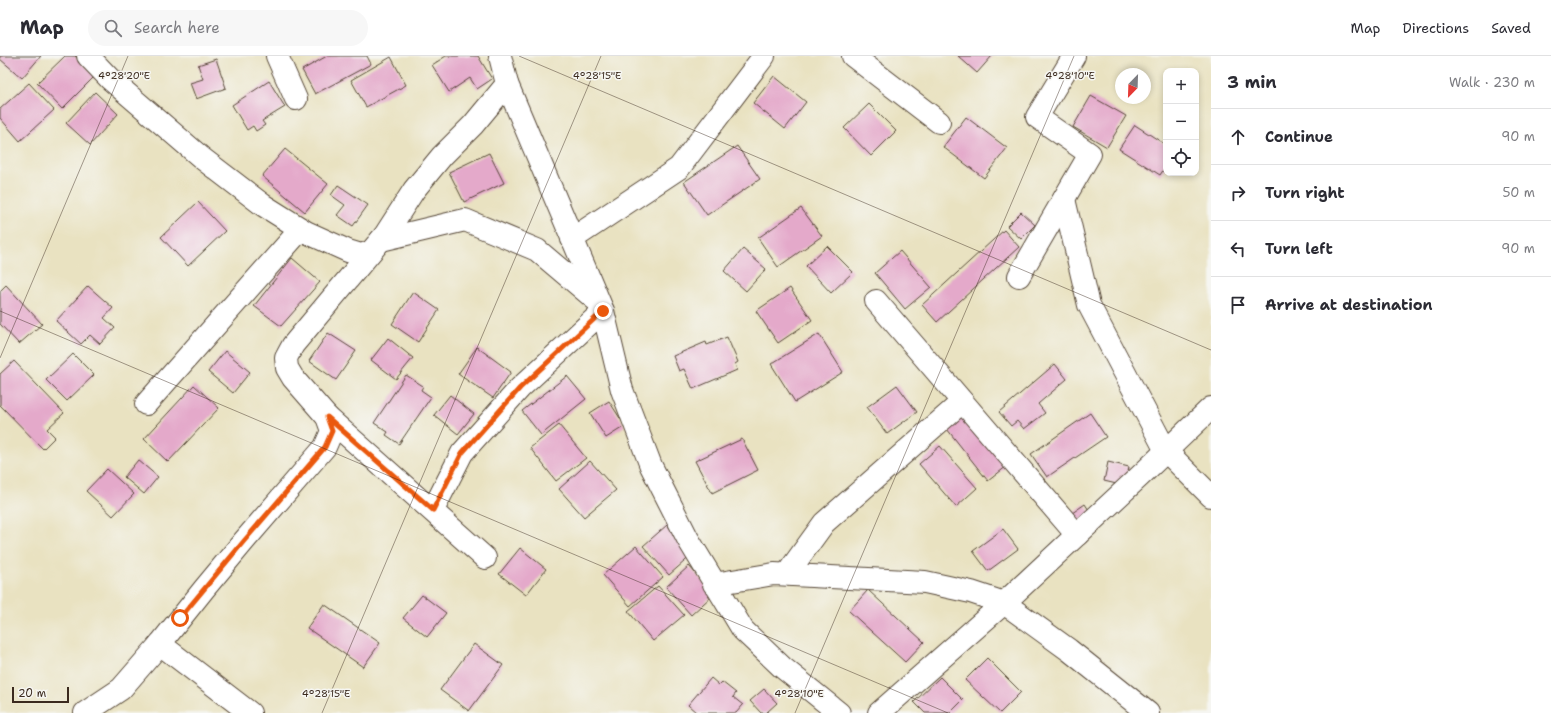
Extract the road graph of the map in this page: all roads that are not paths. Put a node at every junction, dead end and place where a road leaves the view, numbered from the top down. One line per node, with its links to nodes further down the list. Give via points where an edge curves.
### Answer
1 (88, 56): 11 (street, via 110,79 203,159 263,205)
2 (277, 56): 8 (street)
3 (500, 56): 7 (street)
4 (764, 56): 12 (street, via 680,168)
5 (853, 56): 9 (street)
6 (1074, 56): 10 (street, via 1037,117 1090,154)
7 (507, 84): 12 (street); 13 (street, via 414,190)
8 (296, 99)
9 (939, 122)
10 (1064, 199): 14 (street); 21 (street, via 1089,305)
11 (301, 229): 13 (street, via 361,255); 18 (street)
12 (572, 239): 16 (street)
13 (375, 246): 16 (street, via 466,220 537,250); 20 (street, via 293,345 286,358 287,368 293,378)
14 (1019, 276)
15 (876, 301): 17 (street)
16 (601, 307): 23 (street, via 520,388 462,453); 27 (street, via 622,390 651,466)
17 (962, 402): 24 (street); 26 (street, via 824,523)
18 (146, 404)
19 (1211, 408): 21 (street)
20 (327, 417): 23 (street); 29 (street, via 332,431 325,447)
21 (1166, 451): 22 (street); 24 (street)
22 (1211, 496)
23 (433, 510): 25 (street)
24 (1077, 535): 28 (street)
25 (485, 558)
26 (787, 574): 27 (street); 28 (street, via 925,582)
27 (714, 584): 32 (street, via 743,630 782,667)
28 (1004, 603): 33 (street); 34 (street, via 1070,650)
29 (160, 644): 30 (street, via 121,689); 31 (street)
30 (85, 713)
31 (250, 713)
32 (838, 713)
33 (879, 713)
34 (1148, 713)

